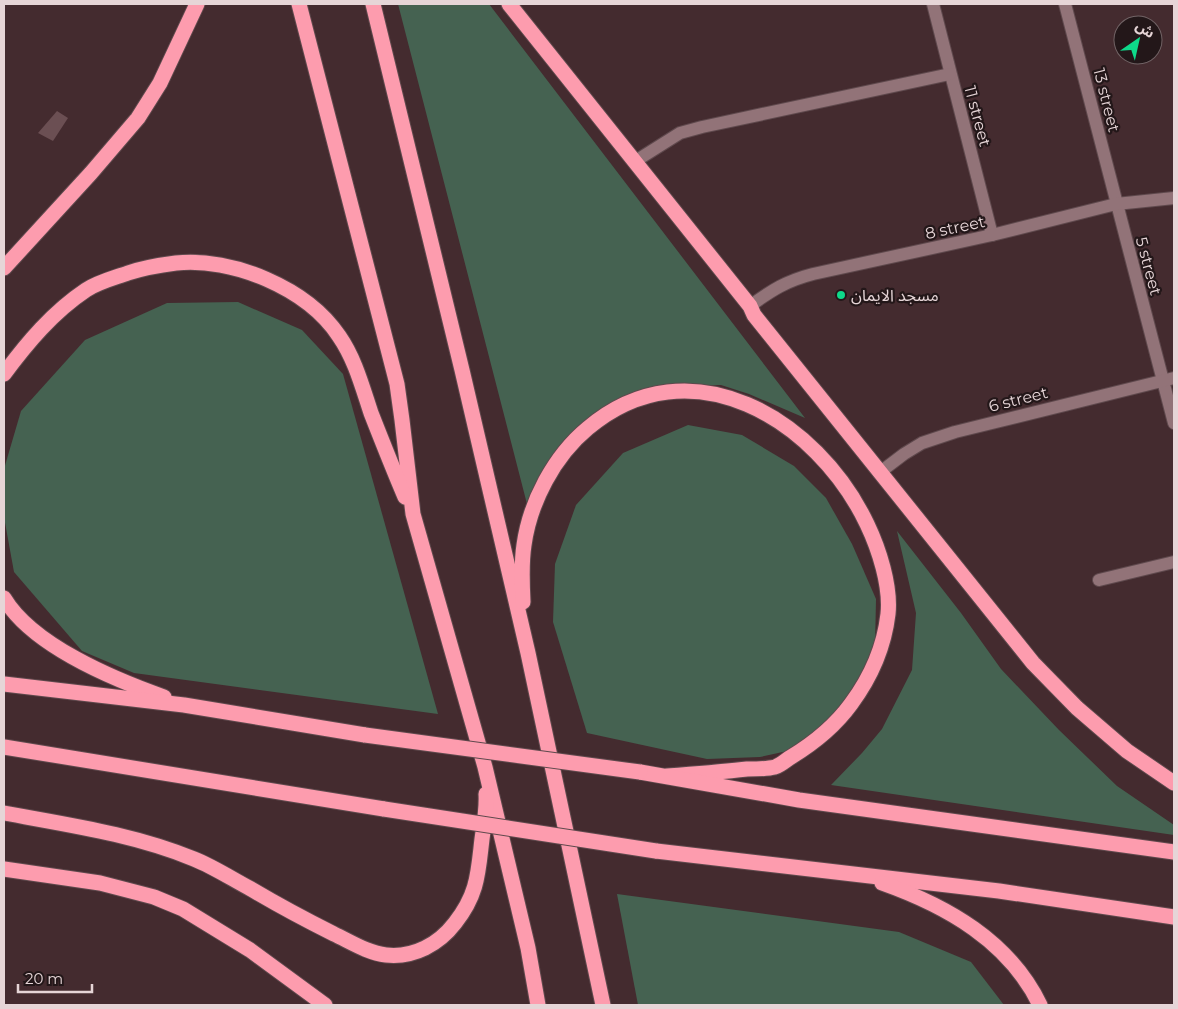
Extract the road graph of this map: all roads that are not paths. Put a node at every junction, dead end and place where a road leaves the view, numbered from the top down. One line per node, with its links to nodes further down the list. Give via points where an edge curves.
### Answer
1 (197, 4): 12 (highway, via 160,83 138,118)
2 (299, 4): 18 (highway, via 397,384)
3 (373, 4): 22 (highway)
4 (509, 4): 8 (highway)
5 (933, 4): 7 (street, 11 street)
6 (1065, 4): 10 (street, 13 street)
7 (950, 74): 8 (street, via 680,133); 11 (street, 11 street)
8 (634, 162): 13 (highway)
9 (1174, 198): 10 (street, 8 street)
10 (1116, 204): 11 (street, 8 street); 15 (street, 5 street)
11 (992, 236): 13 (street, 8 street, via 794,279)
12 (4, 268)
13 (750, 306): 17 (highway)
14 (4, 374): 18 (highway, via 62,308 87,289 143,268 177,263 209,263 241,270 297,295 338,334 350,352)
15 (1168, 380): 16 (street, 5 street); 17 (street, 6 street, via 922,442)
16 (1174, 423)
17 (879, 473): 28 (highway, via 1033,663 1126,751)
18 (413, 514): 26 (highway)
19 (1174, 562): 20 (street)
20 (1099, 580)
21 (4, 598): 24 (highway, via 30,628 59,649 90,666)
22 (528, 653): 27 (highway, via 522,572 530,519 540,491 556,464 580,434 605,414 634,400 667,391 706,392 747,404 784,424 812,447 837,473 876,542 886,576 888,613 880,654 865,685 842,717 809,746 775,767); 36 (highway)
23 (4, 684): 24 (highway)
24 (184, 705): 27 (highway, bridge, via 365,735)
25 (4, 747): 32 (highway, bridge, via 656,851)
26 (485, 767): 29 (highway, via 484,829 472,897 441,939 427,948 400,955 372,952 197,860 158,845); 35 (highway, via 528,948)
27 (667, 776): 30 (highway, via 799,800)
28 (1174, 783)
29 (4, 814)
30 (1174, 852)
31 (4, 869): 34 (highway, via 100,884 154,897 184,909 250,950)
32 (857, 875): 33 (highway, via 999,891); 37 (highway, via 930,902 964,920 994,943 1017,968)
33 (1174, 917)
34 (324, 1005)
35 (538, 1005)
36 (603, 1005)
37 (1040, 1005)

